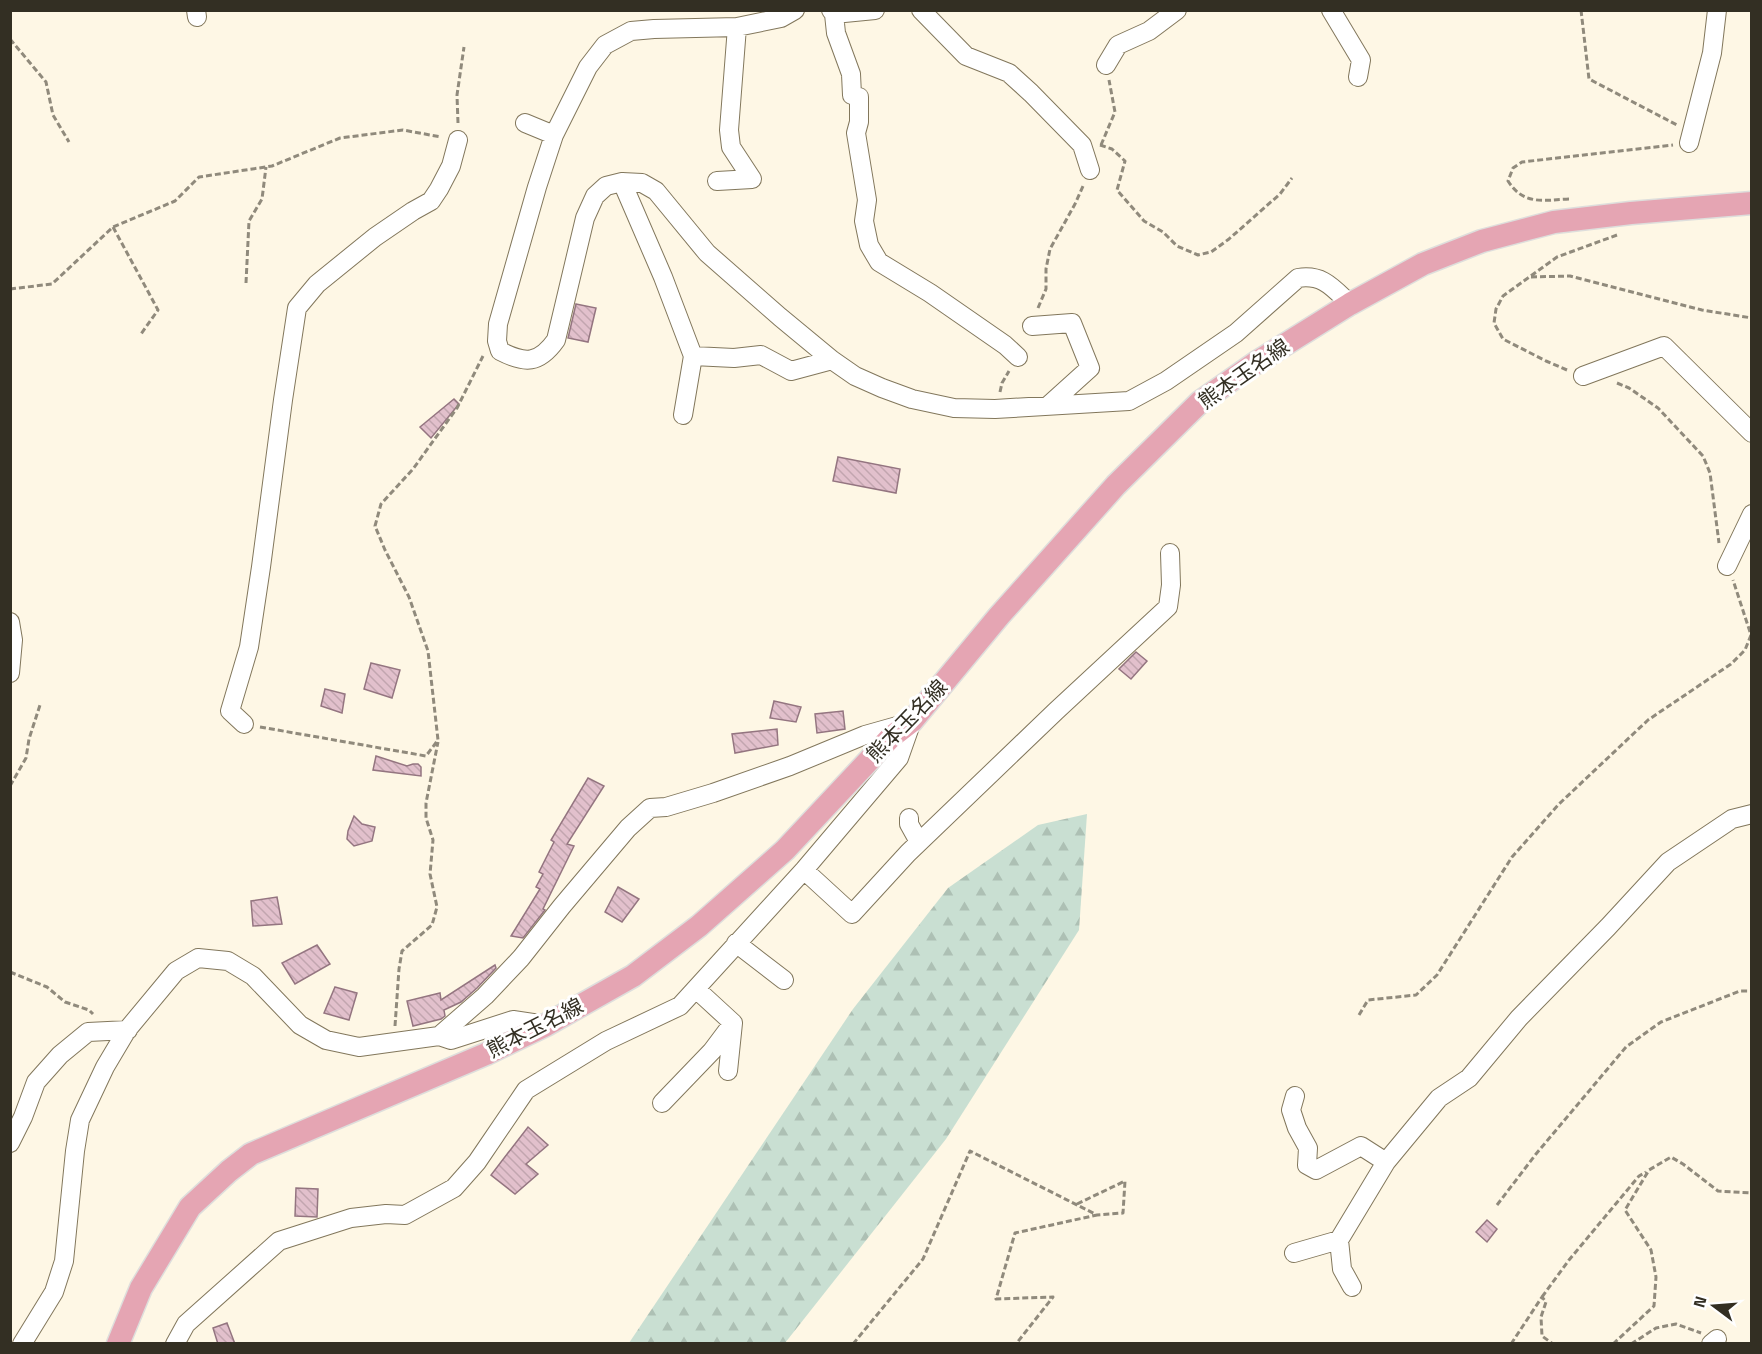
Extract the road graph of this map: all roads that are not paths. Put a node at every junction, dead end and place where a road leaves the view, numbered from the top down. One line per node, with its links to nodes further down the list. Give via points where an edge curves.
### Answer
1 (795, 10): 8 (street, via 781,18)
2 (875, 10): 6 (street)
3 (921, 10): 15 (street, via 966,56 1009,73 1032,93 1082,145)
4 (1331, 10): 10 (street, via 1361,60)
5 (1717, 10): 14 (street, via 1712,53)
6 (832, 12): 22 (street, via 851,74 852,94 859,97 856,133 867,200 864,221 868,245 879,262 930,293)
7 (1166, 13): 9 (street, via 1149,31 1118,45)
8 (737, 27): 12 (street, via 631,32 605,45 588,67); 16 (street, via 729,130 731,147 752,179)
9 (1106, 65)
10 (1358, 77)
11 (525, 123): 12 (street)
12 (554, 135): 17 (street, via 498,324 500,351 515,359 532,360 548,351 556,340 585,218 595,196 606,186)
13 (458, 140): 34 (street, via 451,166 431,201 375,237 317,284 297,308 249,647 230,711)
14 (1689, 143)
15 (1090, 170)
16 (717, 181)
17 (622, 182): 21 (street); 23 (street, via 642,183 656,191 707,253)
18 (1752, 202): 19 (main road, 熊本玉名線, via 1554,222 1482,241 1423,264)
19 (1350, 304): 25 (street, via 1320,279 1298,278 1236,333 1166,381 1129,400); 33 (main road, 熊本玉名線, via 1200,402 1116,485)
20 (1032, 326): 25 (street, via 1072,323 1090,368)
21 (693, 356): 23 (street, via 761,355 791,371); 26 (street)
22 (1018, 357)
23 (832, 360): 25 (street, via 882,388 954,408)
24 (1583, 376): 27 (street, via 1664,346)
25 (1049, 405)
26 (683, 415)
27 (1752, 433)
28 (1752, 514): 30 (street)
29 (1170, 553): 37 (street, via 1168,607)
30 (1727, 566)
31 (10, 622): 32 (street, via 14,640)
32 (10, 673)
33 (912, 721): 38 (street, via 899,758); 43 (main road, 熊本玉名線, via 890,738 785,850 699,926 633,976); 45 (street, via 713,793 650,808 628,828 521,958)
34 (244, 724)
35 (1752, 814): 50 (street, via 1732,819 1668,862 1519,1018 1468,1078 1439,1098)
36 (909, 818): 37 (street)
37 (920, 842): 38 (street, via 852,914)
38 (804, 870): 39 (street)
39 (736, 943): 40 (street); 41 (street)
40 (784, 980)
41 (696, 989): 42 (street); 56 (street, via 680,1005 606,1041 526,1090 477,1162 454,1188 405,1215 351,1218 279,1241 186,1324)
42 (733, 1023): 46 (street); 48 (street)
43 (546, 1025): 45 (street, via 513,1020 451,1040); 55 (main road, 熊本玉名線, via 251,1154 190,1207 141,1288)
44 (128, 1030): 45 (street, via 176,971 198,958 228,961 254,976 300,1025 326,1040 359,1047); 49 (street, via 88,1032 60,1054 36,1082); 54 (street, via 80,1120 64,1261 54,1292)
45 (439, 1036)
46 (728, 1071)
47 (1295, 1096): 50 (street, via 1291,1110 1308,1148 1307,1165 1316,1170 1361,1146)
48 (662, 1103)
49 (10, 1143)
50 (1386, 1162): 51 (street)
51 (1339, 1240): 52 (street); 53 (street, via 1342,1269)
52 (1294, 1253)
53 (1352, 1287)
54 (22, 1344)
55 (118, 1344)
56 (176, 1344)

